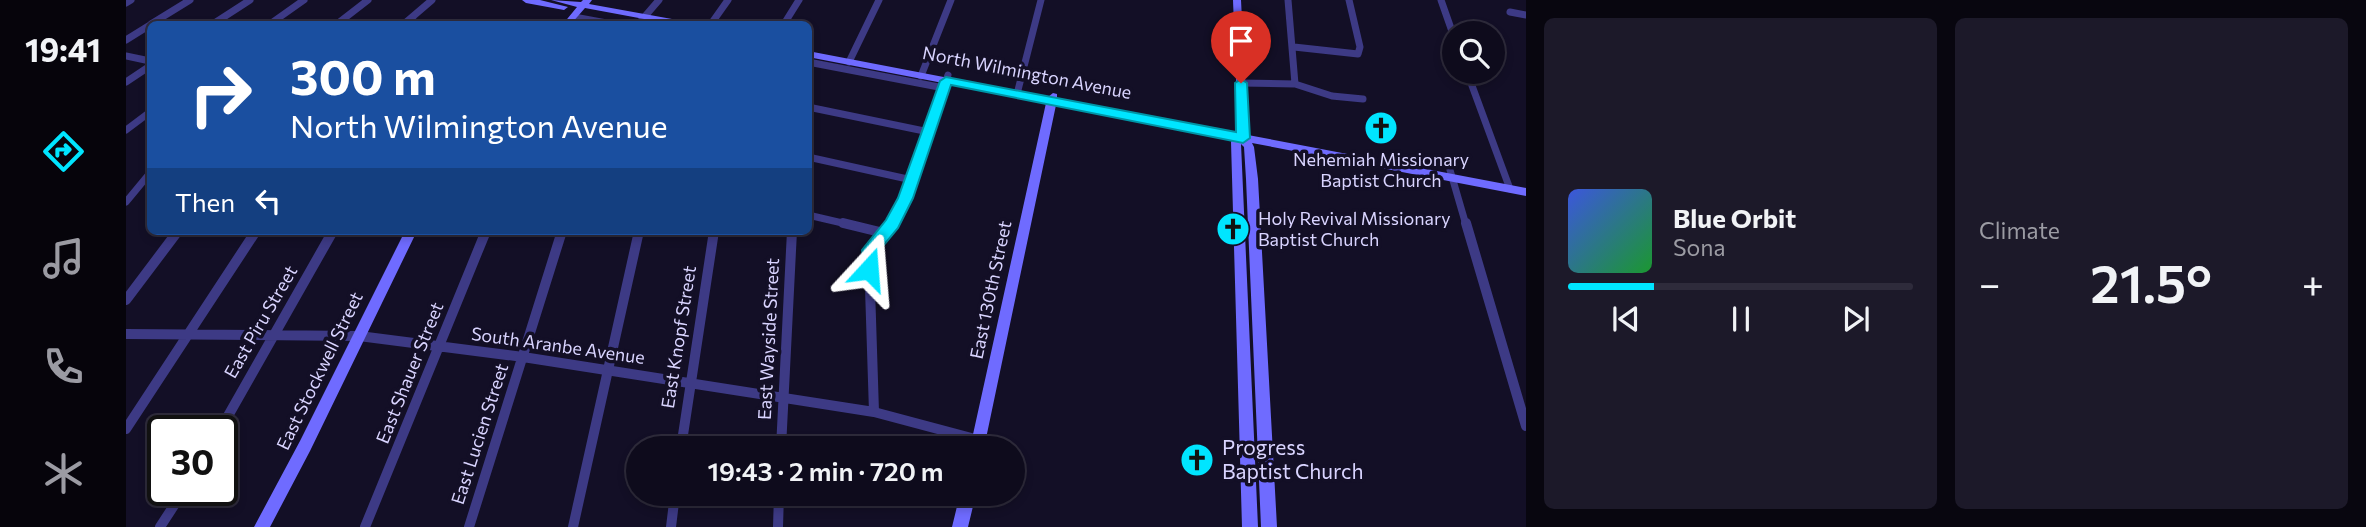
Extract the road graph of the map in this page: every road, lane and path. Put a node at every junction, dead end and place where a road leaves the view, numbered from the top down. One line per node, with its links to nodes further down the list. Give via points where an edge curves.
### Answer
1 (131, 0): 19 (street)
2 (190, 0): 24 (street)
3 (250, 0): 25 (street)
4 (304, 0): 26 (street)
5 (368, 0): 27 (street)
6 (432, 0): 28 (street)
7 (526, 0): 20 (main road)
8 (555, 0): 20 (main road)
9 (659, 0): 23 (street)
10 (729, 0): 32 (street)
11 (799, 0): 33 (street)
12 (879, 0): 41 (street)
13 (951, 0): 45 (street)
14 (1041, 0): 51 (street)
15 (1237, 0): 48 (main road)
16 (1288, 0): 37 (street)
17 (1349, 0): 37 (street, via 1358,54)
18 (1441, 0): 34 (street)
19 (126, 3)
20 (578, 11): 23 (main road); 29 (street)
21 (1510, 12): 22 (street)
22 (1526, 15)
23 (642, 19): 30 (main road); 31 (main road)
24 (157, 21)
25 (218, 21)
26 (274, 21)
27 (341, 21)
28 (408, 21)
29 (604, 21)
30 (647, 21)
31 (658, 21)
32 (713, 21)
33 (786, 21)
34 (1448, 21)
35 (147, 27): 36 (street)
36 (126, 40)
37 (1294, 47): 49 (street)
38 (812, 49): 41 (main road, North Wilmington Avenue)
39 (812, 54): 41 (main road, North Wilmington Avenue)
40 (126, 56): 42 (street)
41 (850, 59): 45 (main road, North Wilmington Avenue)
42 (147, 62)
43 (812, 63): 46 (street)
44 (147, 65): 47 (street)
45 (922, 73): 46 (main road, North Wilmington Avenue)
46 (946, 81): 51 (main road, North Wilmington Avenue); 57 (street)
47 (126, 82)
48 (1241, 83): 49 (street); 58 (main road)
49 (1295, 84): 53 (street, via 1332,96)
50 (1471, 84): 65 (street)
51 (1017, 91): 52 (main road, North Wilmington Avenue)
52 (1052, 98): 58 (main road, North Wilmington Avenue); 96 (main road, East 130th Street)
53 (1363, 99)
54 (812, 108): 57 (street)
55 (147, 114): 56 (street)
56 (126, 130)
57 (929, 132): 63 (street)
58 (1242, 134): 60 (main road, North Wilmington Avenue); 61 (main road); 109 (main road, via 1236,142); 110 (main road, via 1250,147 1253,189)
59 (812, 158): 63 (street)
60 (1413, 171): 61 (main road)
61 (1451, 174): 65 (main road); 91 (street)
62 (147, 177): 67 (street)
63 (912, 180): 69 (street, via 899,214)
64 (1526, 184): 65 (main road)
65 (1509, 185): 66 (main road)
66 (1526, 192)
67 (126, 202)
68 (812, 216): 69 (street)
69 (884, 233): 89 (street, via 870,250)
70 (175, 235): 79 (street)
71 (253, 235): 81 (street)
72 (331, 235): 82 (street, East Piru Street)
73 (409, 235): 83 (main road, East Stockwell Street)
74 (484, 235): 84 (street, East Shauer Street)
75 (561, 235): 85 (street, East Lucien Street)
76 (638, 235): 86 (street)
77 (712, 235): 87 (street, East Knopf Street)
78 (792, 235): 88 (street, East Wayside Street)
79 (126, 300)
80 (126, 334): 81 (street, South Aranbe Avenue)
81 (187, 334): 82 (street, South Aranbe Avenue); 92 (street)
82 (273, 335): 83 (street, South Aranbe Avenue); 90 (street, East Piru Street)
83 (359, 336): 84 (street, South Aranbe Avenue); 102 (main road, East Stockwell Street)
84 (441, 346): 85 (street, South Aranbe Avenue); 103 (street, East Shauer Street)
85 (523, 357): 86 (street, South Aranbe Avenue); 104 (street, East Lucien Street)
86 (607, 371): 87 (street, South Aranbe Avenue); 105 (street)
87 (689, 383): 88 (street, South Aranbe Avenue); 93 (street, East Knopf Street)
88 (784, 400): 89 (street, South Aranbe Avenue); 94 (street, East Wayside Street)
89 (874, 412): 95 (street, South Aranbe Avenue)
90 (228, 415)
91 (1526, 426)
92 (126, 429)
93 (682, 436)
94 (782, 436)
95 (952, 436)
96 (980, 436)
97 (174, 506): 101 (street)
98 (674, 506): 106 (street)
99 (779, 506): 107 (street)
100 (965, 506): 108 (main road)
101 (160, 527)
102 (261, 527)
103 (365, 527)
104 (469, 527)
105 (573, 527)
106 (671, 527)
107 (778, 527)
108 (960, 527)
109 (1250, 527)
110 (1269, 527)

